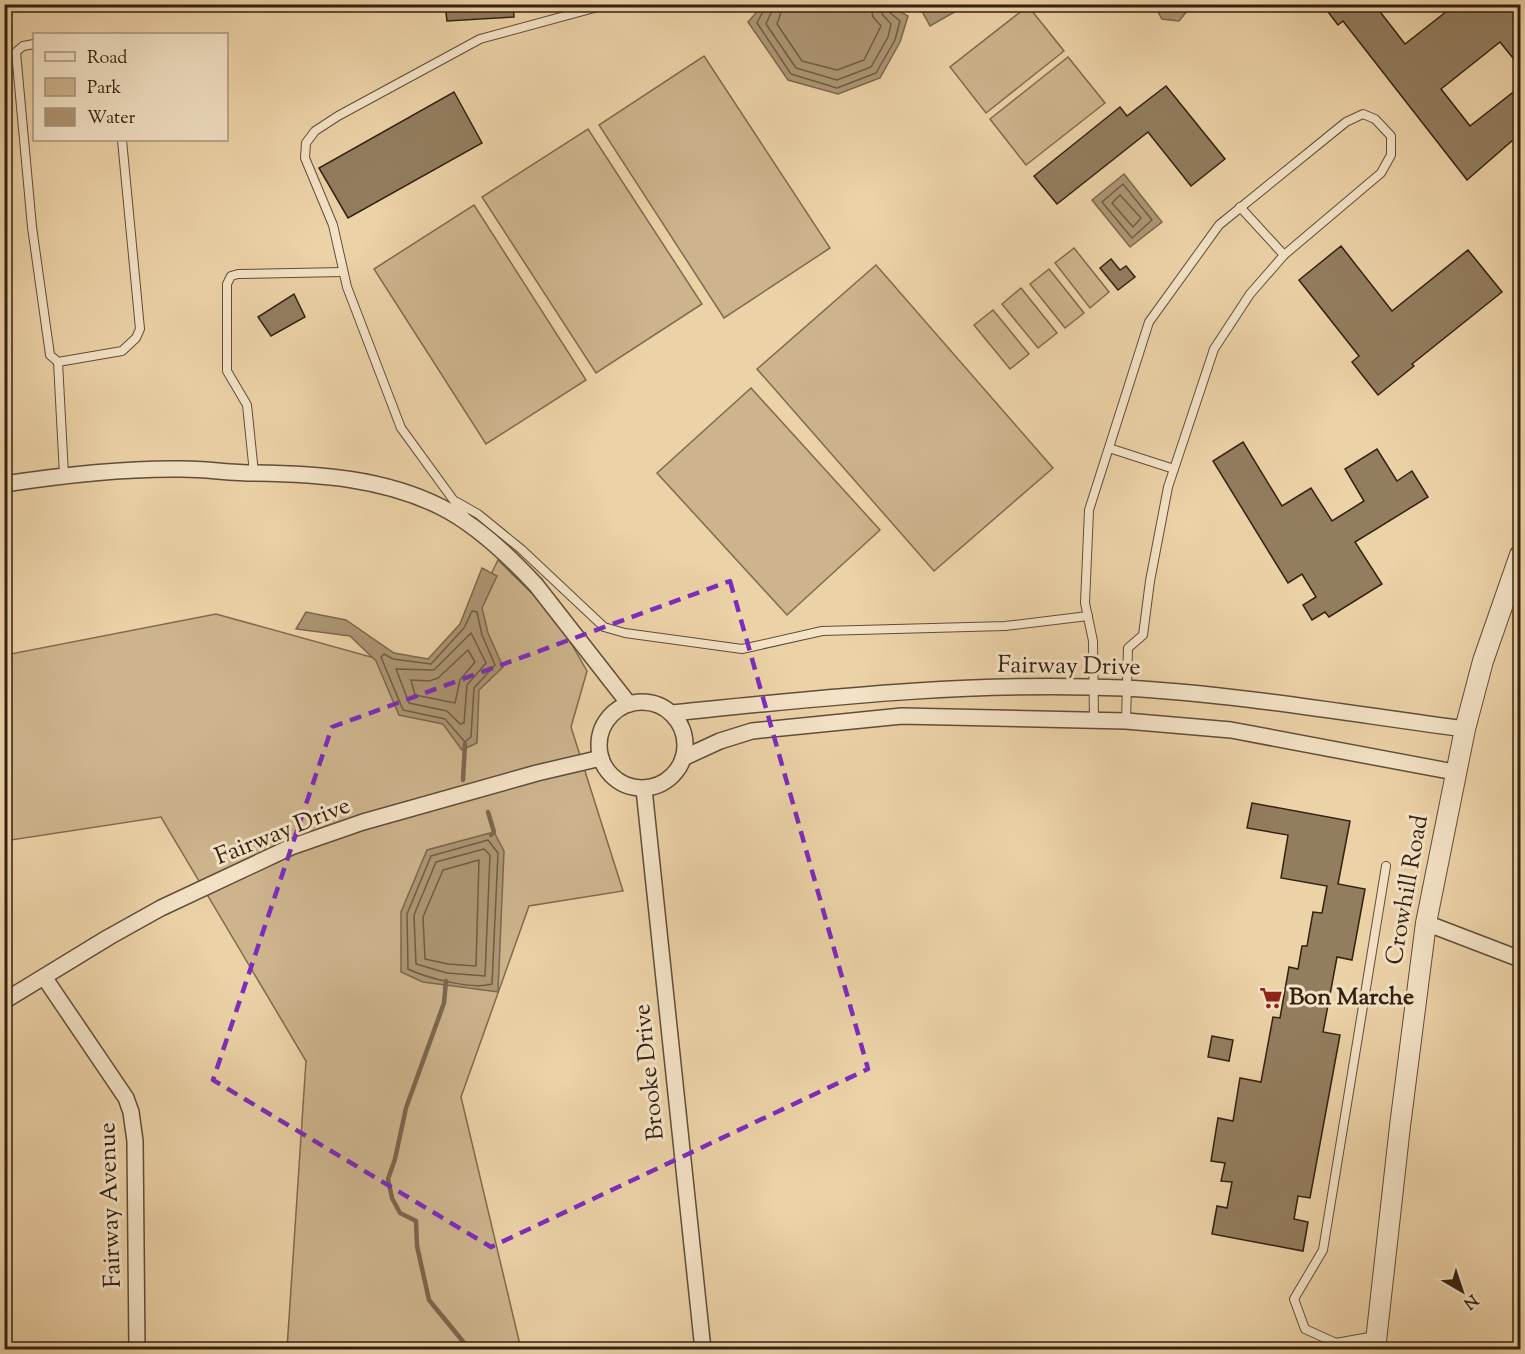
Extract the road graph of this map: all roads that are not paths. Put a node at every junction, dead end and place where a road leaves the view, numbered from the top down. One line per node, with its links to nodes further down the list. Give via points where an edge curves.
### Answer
1 (609, 4): 6 (lane, via 480,39 315,131 306,143 305,158 333,225)
2 (33, 44): 7 (lane, via 16,52 32,227 50,355)
3 (122, 141): 7 (lane, via 140,329 122,351)
4 (1240, 207): 5 (lane); 5 (lane, via 1346,122 1363,114 1375,119 1391,136 1391,155 1381,173); 8 (lane, via 1219,225 1149,322)
5 (1284, 255): 9 (lane, via 1250,294 1215,348)
6 (343, 272): 10 (lane, via 238,274 231,276 227,284 227,371 247,405); 13 (lane, via 401,428)
7 (58, 362): 11 (lane)
8 (1109, 448): 9 (lane); 16 (lane, via 1089,510 1085,603)
9 (1174, 469): 18 (lane, via 1143,635 1128,648)
10 (254, 473): 11 (street, via 181,469); 14 (street, via 330,476 401,490 441,507)
11 (64, 475): 12 (street)
12 (4, 484)
13 (453, 500): 14 (lane); 16 (lane, via 478,514 521,549 604,627 625,633 742,649 822,631 1005,626)
14 (475, 529): 19 (street, via 536,585)
15 (1521, 555): 23 (street, Crowhill Road, via 1483,661)
16 (1088, 616): 17 (lane)
17 (1095, 687): 18 (street, Fairway Drive); 20 (street, Fairway Drive, via 897,690); 21 (lane)
18 (1125, 688): 22 (lane); 23 (street, Fairway Drive)
19 (629, 704): 20 (street, via 651,703); 24 (street, via 604,725)
20 (671, 713): 25 (street, via 684,734)
21 (1094, 720): 22 (street); 25 (street, via 903,716 752,731)
22 (1126, 721): 26 (street, via 1231,730)
23 (1465, 729): 26 (street, Crowhill Road)
24 (601, 758): 27 (street, via 619,781); 31 (street, Fairway Drive, via 363,822 291,847 161,908)
25 (683, 759): 27 (street, via 670,778)
26 (1454, 772): 29 (street, Crowhill Road)
27 (644, 789): 35 (street, Brooke Drive)
28 (1386, 866): 33 (lane, via 1323,1250 1294,1299 1305,1329 1336,1343)
29 (1426, 923): 30 (street); 33 (street, Crowhill Road)
30 (1521, 959)
31 (44, 976): 32 (street, Fairway Drive); 34 (street, Fairway Avenue, via 115,1080 131,1112 135,1141)
32 (4, 1001)
33 (1375, 1343)
34 (136, 1350)
35 (703, 1350)

